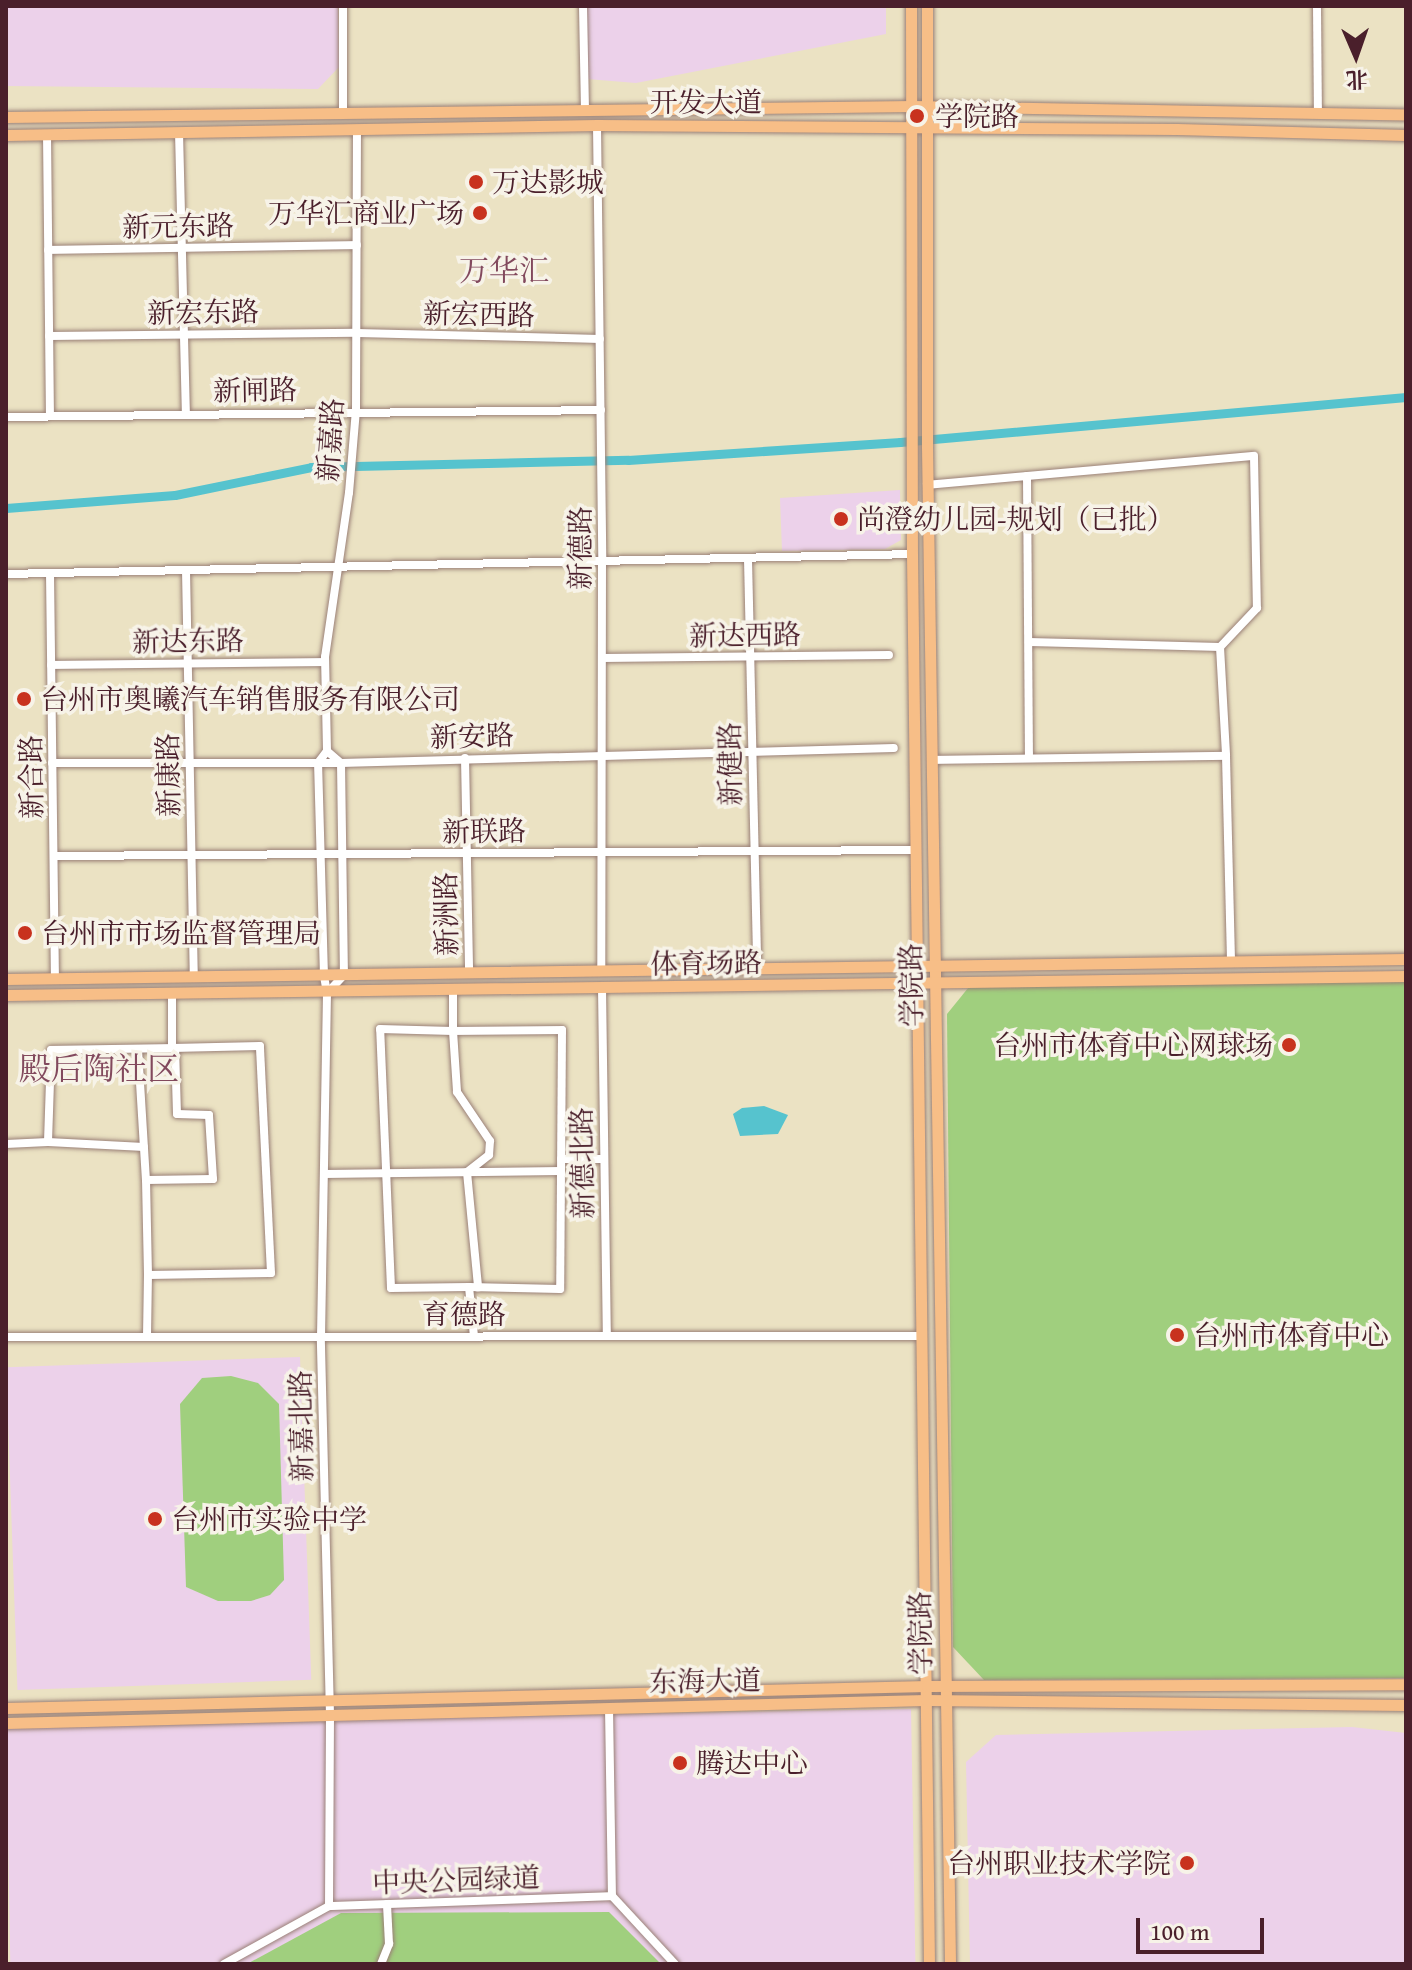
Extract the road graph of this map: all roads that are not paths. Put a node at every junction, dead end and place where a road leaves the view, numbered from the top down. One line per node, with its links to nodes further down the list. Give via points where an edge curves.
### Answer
1 (343, 6): 9 (street)
2 (583, 6): 8 (street)
3 (911, 6): 6 (main road, 学院路)
4 (927, 6): 7 (main road, 学院路)
5 (1317, 6): 10 (street)
6 (913, 106): 7 (main road, 开发大道); 9 (main road, 开发大道); 15 (main road, 学院路)
7 (929, 106): 10 (main road, 开发大道); 14 (main road, 学院路)
8 (585, 108)
9 (343, 113): 12 (main road, 开发大道)
10 (1318, 114): 11 (main road, 开发大道)
11 (1406, 115)
12 (6, 117)
13 (597, 125): 15 (main road, 开发大道); 16 (main road, 开发大道); 27 (street, 新德路)
14 (929, 127): 15 (main road, 开发大道); 20 (main road, 开发大道); 34 (main road, 学院路)
15 (914, 128): 35 (main road, 学院路)
16 (357, 130): 17 (main road, 开发大道); 21 (street, 新嘉路)
17 (179, 132): 18 (main road, 开发大道); 22 (street)
18 (47, 134): 19 (main road, 开发大道); 23 (street)
19 (6, 135)
20 (1406, 135)
21 (357, 245): 22 (street, 新元东路); 24 (street, 新嘉路)
22 (182, 248): 23 (street, 新元东路); 25 (street)
23 (48, 250): 26 (street)
24 (357, 333): 25 (street, 新宏东路); 27 (street, 新宏西路); 28 (street, 新嘉路)
25 (184, 335): 26 (street, 新宏东路); 30 (street)
26 (49, 336): 31 (street)
27 (600, 339): 29 (street, 新德路)
28 (356, 410): 29 (street, 新闸路); 30 (street, 新闸路); 38 (street, 新嘉路)
29 (601, 410): 37 (street, 新德路)
30 (186, 414): 31 (street, 新闸路)
31 (50, 416): 32 (street, 新闸路)
32 (6, 417)
33 (1027, 476): 34 (street); 42 (street); 43 (street, via 1254,456 1257,608)
34 (927, 485): 57 (main road, 学院路)
35 (912, 554): 36 (street); 62 (main road, 学院路)
36 (748, 559): 37 (street); 45 (street, 新健路)
37 (602, 562): 38 (street); 46 (street, 新德路)
38 (339, 567): 39 (street); 47 (street, 新嘉路)
39 (186, 570): 40 (street); 48 (street, 新康路)
40 (50, 573): 41 (street); 49 (street, 新合路)
41 (6, 574)
42 (1029, 642): 43 (street); 56 (street)
43 (1220, 647): 54 (street)
44 (889, 655): 45 (street, 新达西路)
45 (750, 657): 46 (street, 新达西路); 52 (street, 新健路)
46 (602, 658): 53 (street, 新德路)
47 (325, 662): 48 (street, 新达东路); 51 (street, 新嘉路)
48 (187, 663): 49 (street, 新达东路); 59 (street, 新康路)
49 (51, 665): 58 (street, 新合路)
50 (894, 748): 52 (street, 新安路)
51 (327, 751): 60 (street); 61 (street)
52 (752, 751): 53 (street, 新安路); 63 (street, 新健路)
53 (602, 754): 55 (street, 新安路); 64 (street, 新德路)
54 (1226, 756): 56 (street); 71 (street)
55 (465, 758): 61 (street, 新安路); 65 (street, 新洲路)
56 (1029, 758): 57 (street)
57 (931, 760): 73 (main road, 学院路)
58 (52, 763): 59 (street, 新安路); 68 (street, 新合路)
59 (190, 763): 60 (street, 新安路); 69 (street, 新康路)
60 (318, 763): 61 (street, 新安路); 66 (street)
61 (341, 763): 67 (street)
62 (916, 850): 63 (street, 新联路); 72 (main road, 学院路)
63 (754, 851): 64 (street, 新联路); 74 (street, 新健路)
64 (602, 852): 65 (street, 新联路); 75 (street, 新德路)
65 (467, 853): 67 (street, 新联路); 76 (street, 新洲路)
66 (321, 855): 67 (street, 新联路); 69 (street, 新联路); 78 (street)
67 (342, 855): 77 (street)
68 (54, 856): 69 (street, 新联路); 82 (street, 新合路)
69 (192, 856): 80 (street, 新康路)
70 (1406, 959): 71 (main road)
71 (1231, 961): 73 (main road)
72 (917, 966): 73 (main road); 74 (main road); 84 (main road, 学院路)
73 (934, 966): 83 (main road, 学院路)
74 (757, 969): 75 (main road)
75 (601, 972): 76 (main road)
76 (469, 973): 77 (main road)
77 (344, 975): 78 (main road); 87 (street)
78 (324, 976): 80 (main road); 87 (street)
79 (1406, 976): 83 (main road, 体育场路)
80 (194, 978): 82 (main road)
81 (6, 979): 82 (main road)
82 (55, 979)
83 (935, 984): 84 (main road, 体育场路); 112 (main road, 学院路)
84 (917, 985): 85 (main road, 体育场路); 107 (main road, 学院路)
85 (602, 988): 86 (main road, 体育场路); 97 (street, 新德北路)
86 (453, 991): 87 (main road, 体育场路); 90 (street)
87 (327, 993): 88 (main road, 体育场路); 101 (street, 新嘉北路)
88 (172, 994): 89 (main road, 体育场路); 91 (street)
89 (6, 995)
90 (453, 1031): 96 (street, via 562,1030); 99 (street, via 380,1029); 100 (street, via 457,1092 490,1141 489,1155)
91 (173, 1048): 92 (street); 102 (street, via 177,1114 209,1115 213,1179); 103 (street, via 260,1046 271,1273)
92 (138, 1050): 93 (street, via 51,1050); 95 (street)
93 (48, 1142): 94 (street); 95 (street)
94 (6, 1144)
95 (144, 1147): 102 (street)
96 (561, 1159): 97 (street); 98 (street)
97 (604, 1159): 106 (street, 新德北路)
98 (561, 1171): 100 (street); 104 (street, via 560,1289)
99 (386, 1172): 100 (street); 101 (street); 104 (street, via 391,1288)
100 (467, 1172): 104 (street)
101 (324, 1174): 110 (street, 新嘉北路)
102 (146, 1180): 103 (street)
103 (148, 1275): 109 (street)
104 (473, 1287): 105 (street)
105 (474, 1336): 106 (street, 育德路); 110 (street, 育德路)
106 (607, 1336): 107 (street, 育德路)
107 (922, 1336): 113 (main road, 学院路)
108 (6, 1337): 109 (street, 育德路)
109 (147, 1337): 110 (street, 育德路)
110 (321, 1337): 114 (street, 新嘉北路)
111 (1406, 1684): 112 (main road, 东海大道)
112 (945, 1685): 113 (main road, 东海大道); 116 (main road, 学院路)
113 (927, 1686): 114 (main road, 东海大道); 115 (main road, 学院路)
114 (330, 1700): 118 (main road, 东海大道); 120 (street, 新嘉北路)
115 (926, 1700): 116 (main road, 东海大道); 119 (main road, 东海大道); 128 (main road, 学院路)
116 (946, 1700): 117 (main road, 东海大道); 129 (main road, 学院路)
117 (1406, 1705)
118 (6, 1708)
119 (609, 1708): 120 (main road, 东海大道); 122 (street)
120 (330, 1715): 121 (main road, 东海大道); 124 (street, 新嘉北路)
121 (6, 1723)
122 (612, 1896): 123 (street, 中央公园绿道); 127 (street)
123 (387, 1904): 124 (street, 中央公园绿道); 126 (street, via 389,1944)
124 (329, 1906): 125 (street, 中央公园绿道)
125 (224, 1964)
126 (381, 1964)
127 (675, 1964)
128 (929, 1964)
129 (950, 1964)

